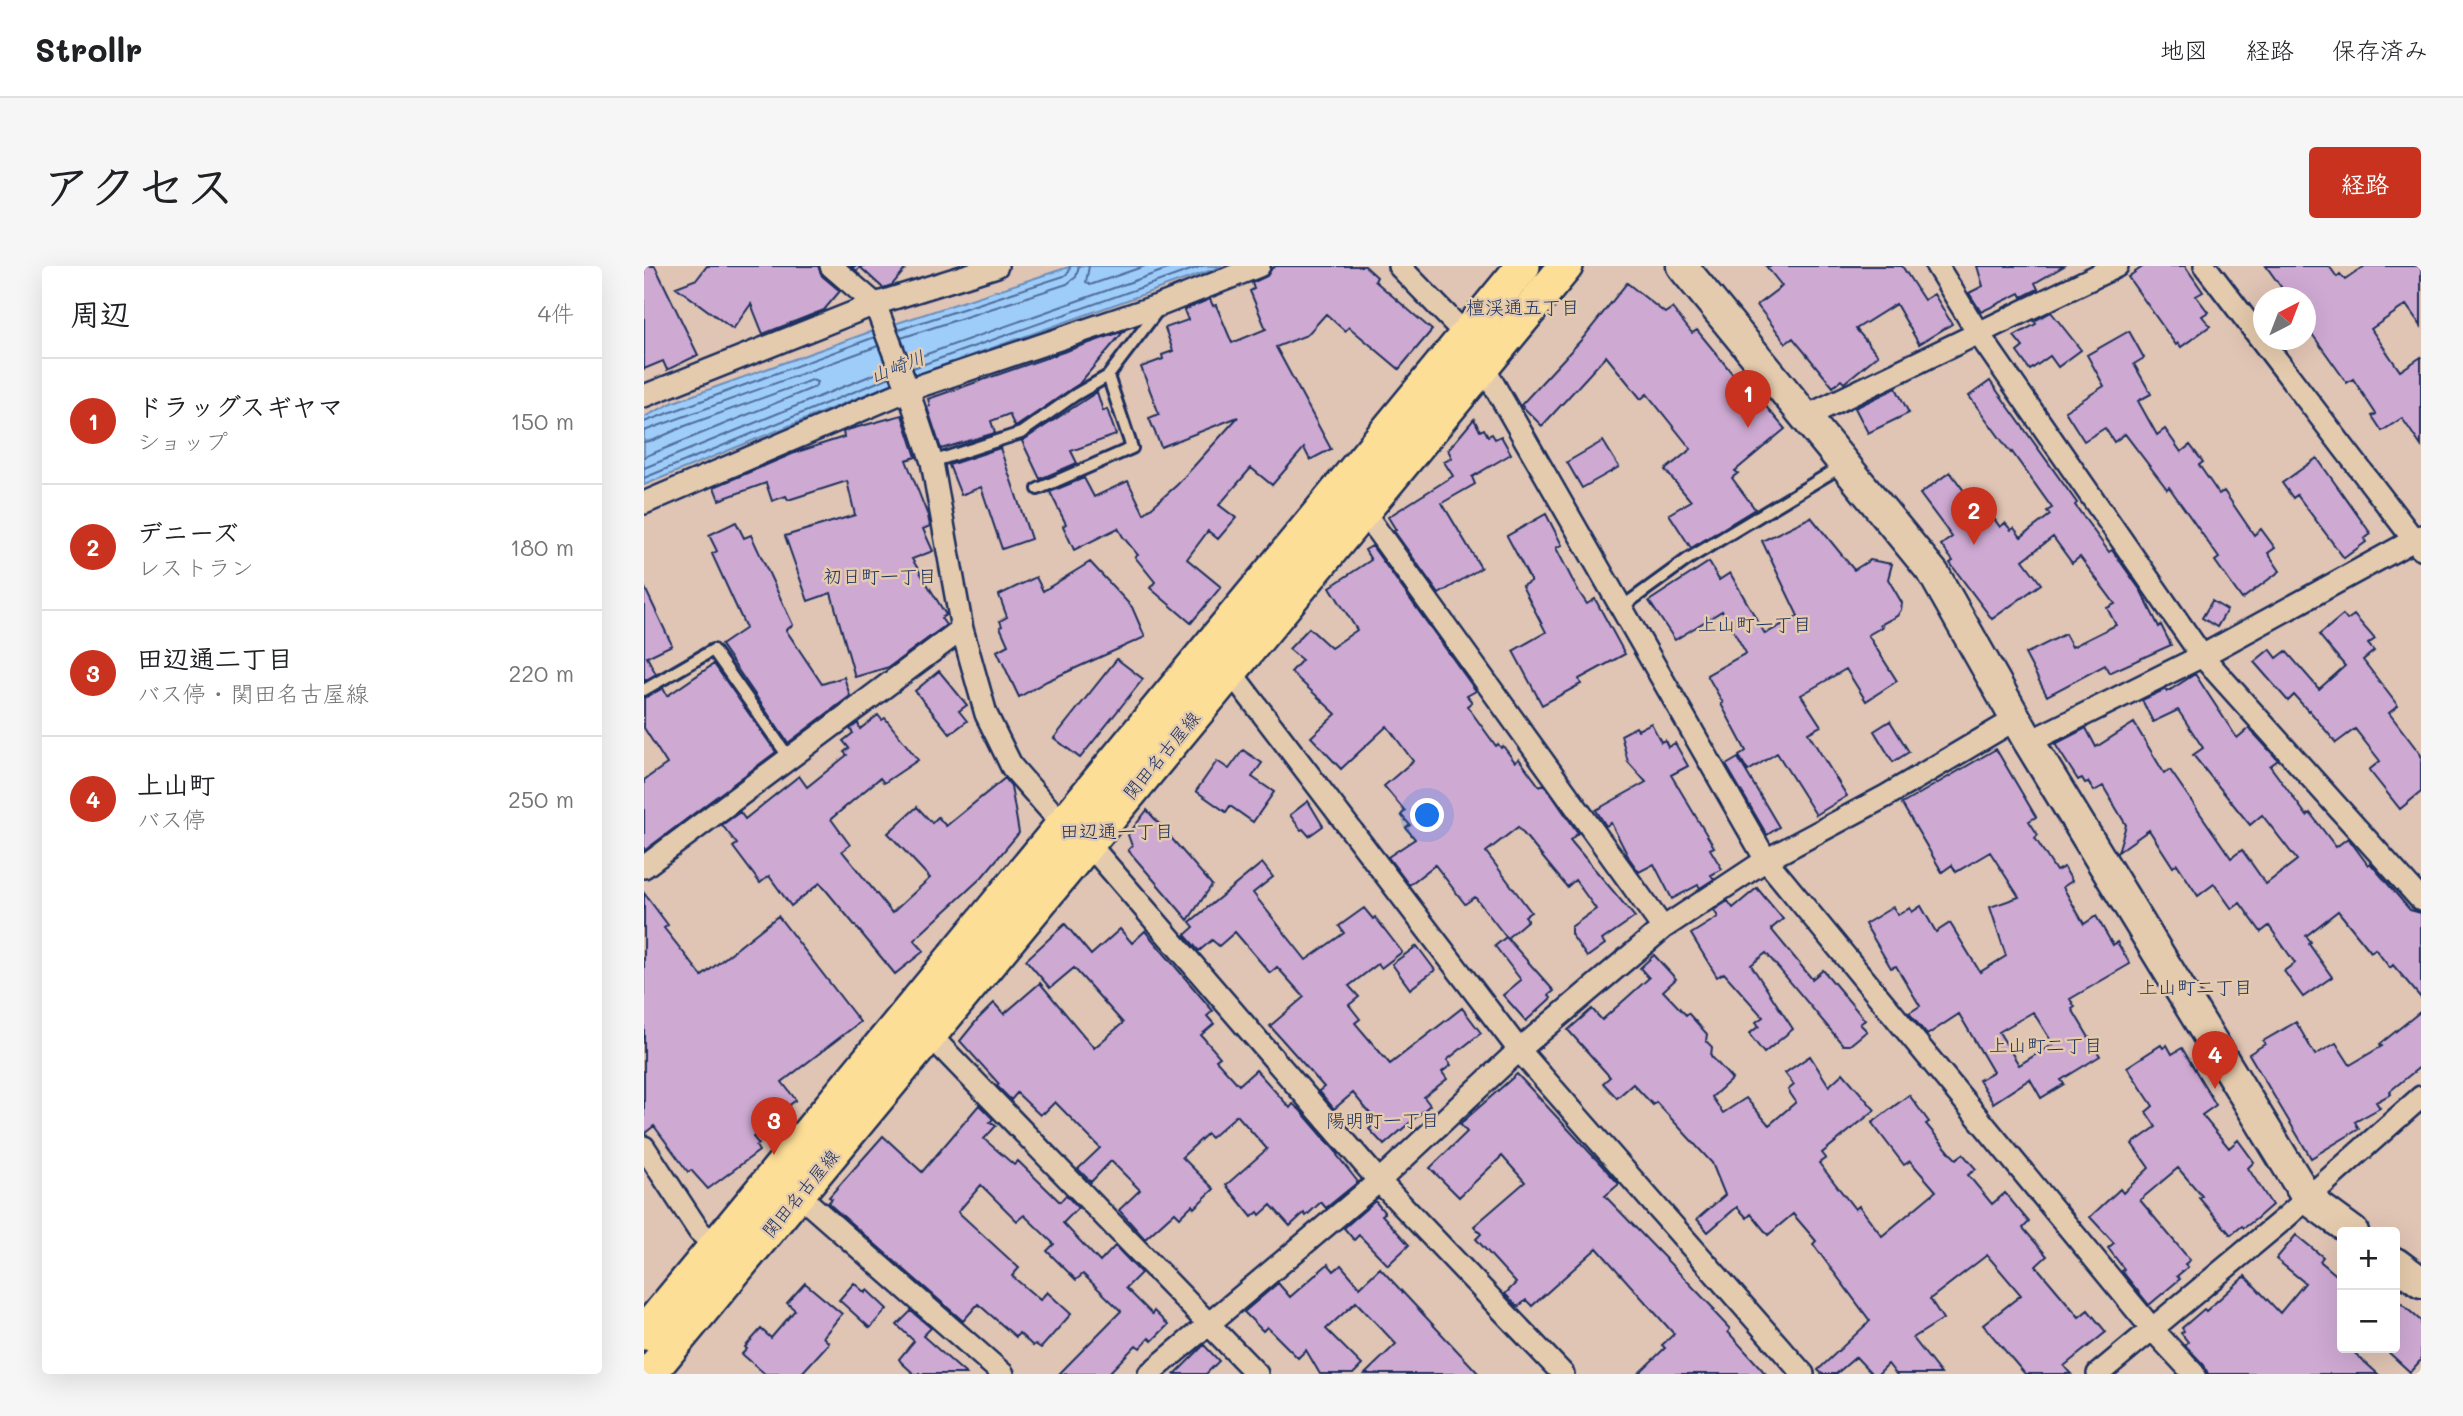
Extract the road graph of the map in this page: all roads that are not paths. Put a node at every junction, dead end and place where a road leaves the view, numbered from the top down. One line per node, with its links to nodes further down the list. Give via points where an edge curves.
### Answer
1 (831, 266): 12 (street)
2 (997, 266): 12 (street)
3 (1259, 266): 11 (street)
4 (1399, 266): 14 (street)
5 (1523, 266): 14 (main road, 関田名古屋線)
6 (1566, 266): 15 (main road, 関田名古屋線)
7 (1682, 266): 19 (street)
8 (1937, 266): 13 (street)
9 (2117, 266): 13 (street)
10 (2205, 266): 25 (street)
11 (1163, 304): 16 (lane); 17 (street)
12 (878, 313): 17 (street); 18 (street)
13 (1978, 333): 19 (street); 28 (street)
14 (1466, 335): 29 (main road, 関田名古屋線)
15 (1483, 366): 24 (main road, 関田名古屋線); 26 (street)
16 (1108, 376): 20 (lane, via 1021,433); 22 (lane, via 1132,448)
17 (907, 386): 20 (street); 23 (street)
18 (644, 396)
19 (1805, 417): 21 (street)
20 (932, 462): 27 (street)
21 (1844, 465): 26 (lane, via 1688,558); 31 (street, via 1934,574)
22 (1038, 489)
23 (644, 503)
24 (1363, 511): 29 (main road, 関田名古屋線); 37 (street)
25 (2419, 541): 28 (street)
26 (1622, 607): 34 (street)
27 (962, 629): 32 (street); 33 (street, via 986,713 1012,767)
28 (2202, 656): 31 (street); 36 (street)
29 (1219, 661): 33 (main road, 関田名古屋線); 39 (street)
30 (644, 690): 32 (lane, via 713,650)
31 (2023, 731): 34 (street); 44 (street)
32 (790, 759): 35 (street)
33 (1075, 834): 38 (main road, 関田名古屋線); 42 (street)
34 (1766, 860): 37 (street); 50 (street)
35 (644, 867)
36 (2421, 900)
37 (1663, 928): 39 (street)
38 (919, 1024): 43 (main road, 関田名古屋線); 46 (main road, 関田名古屋線); 49 (street)
39 (1519, 1050): 42 (street); 57 (street)
40 (2421, 1097): 44 (street)
41 (644, 1147): 46 (street, via 699,1231)
42 (1378, 1181): 49 (street); 56 (street)
43 (799, 1195): 46 (main road, 関田名古屋線); 53 (street)
44 (2308, 1199): 45 (street); 50 (street)
45 (2346, 1227)
46 (727, 1256): 51 (main road, 関田名古屋線); 52 (main road, 関田名古屋線)
47 (2400, 1267): 48 (street)
48 (2421, 1282)
49 (1210, 1325): 54 (street); 55 (street)
50 (2153, 1330): 58 (street); 59 (street)
51 (644, 1334)
52 (649, 1374)
53 (1003, 1374)
54 (1149, 1374)
55 (1257, 1374)
56 (1563, 1374)
57 (1803, 1374)
58 (2098, 1374)
59 (2194, 1374)

